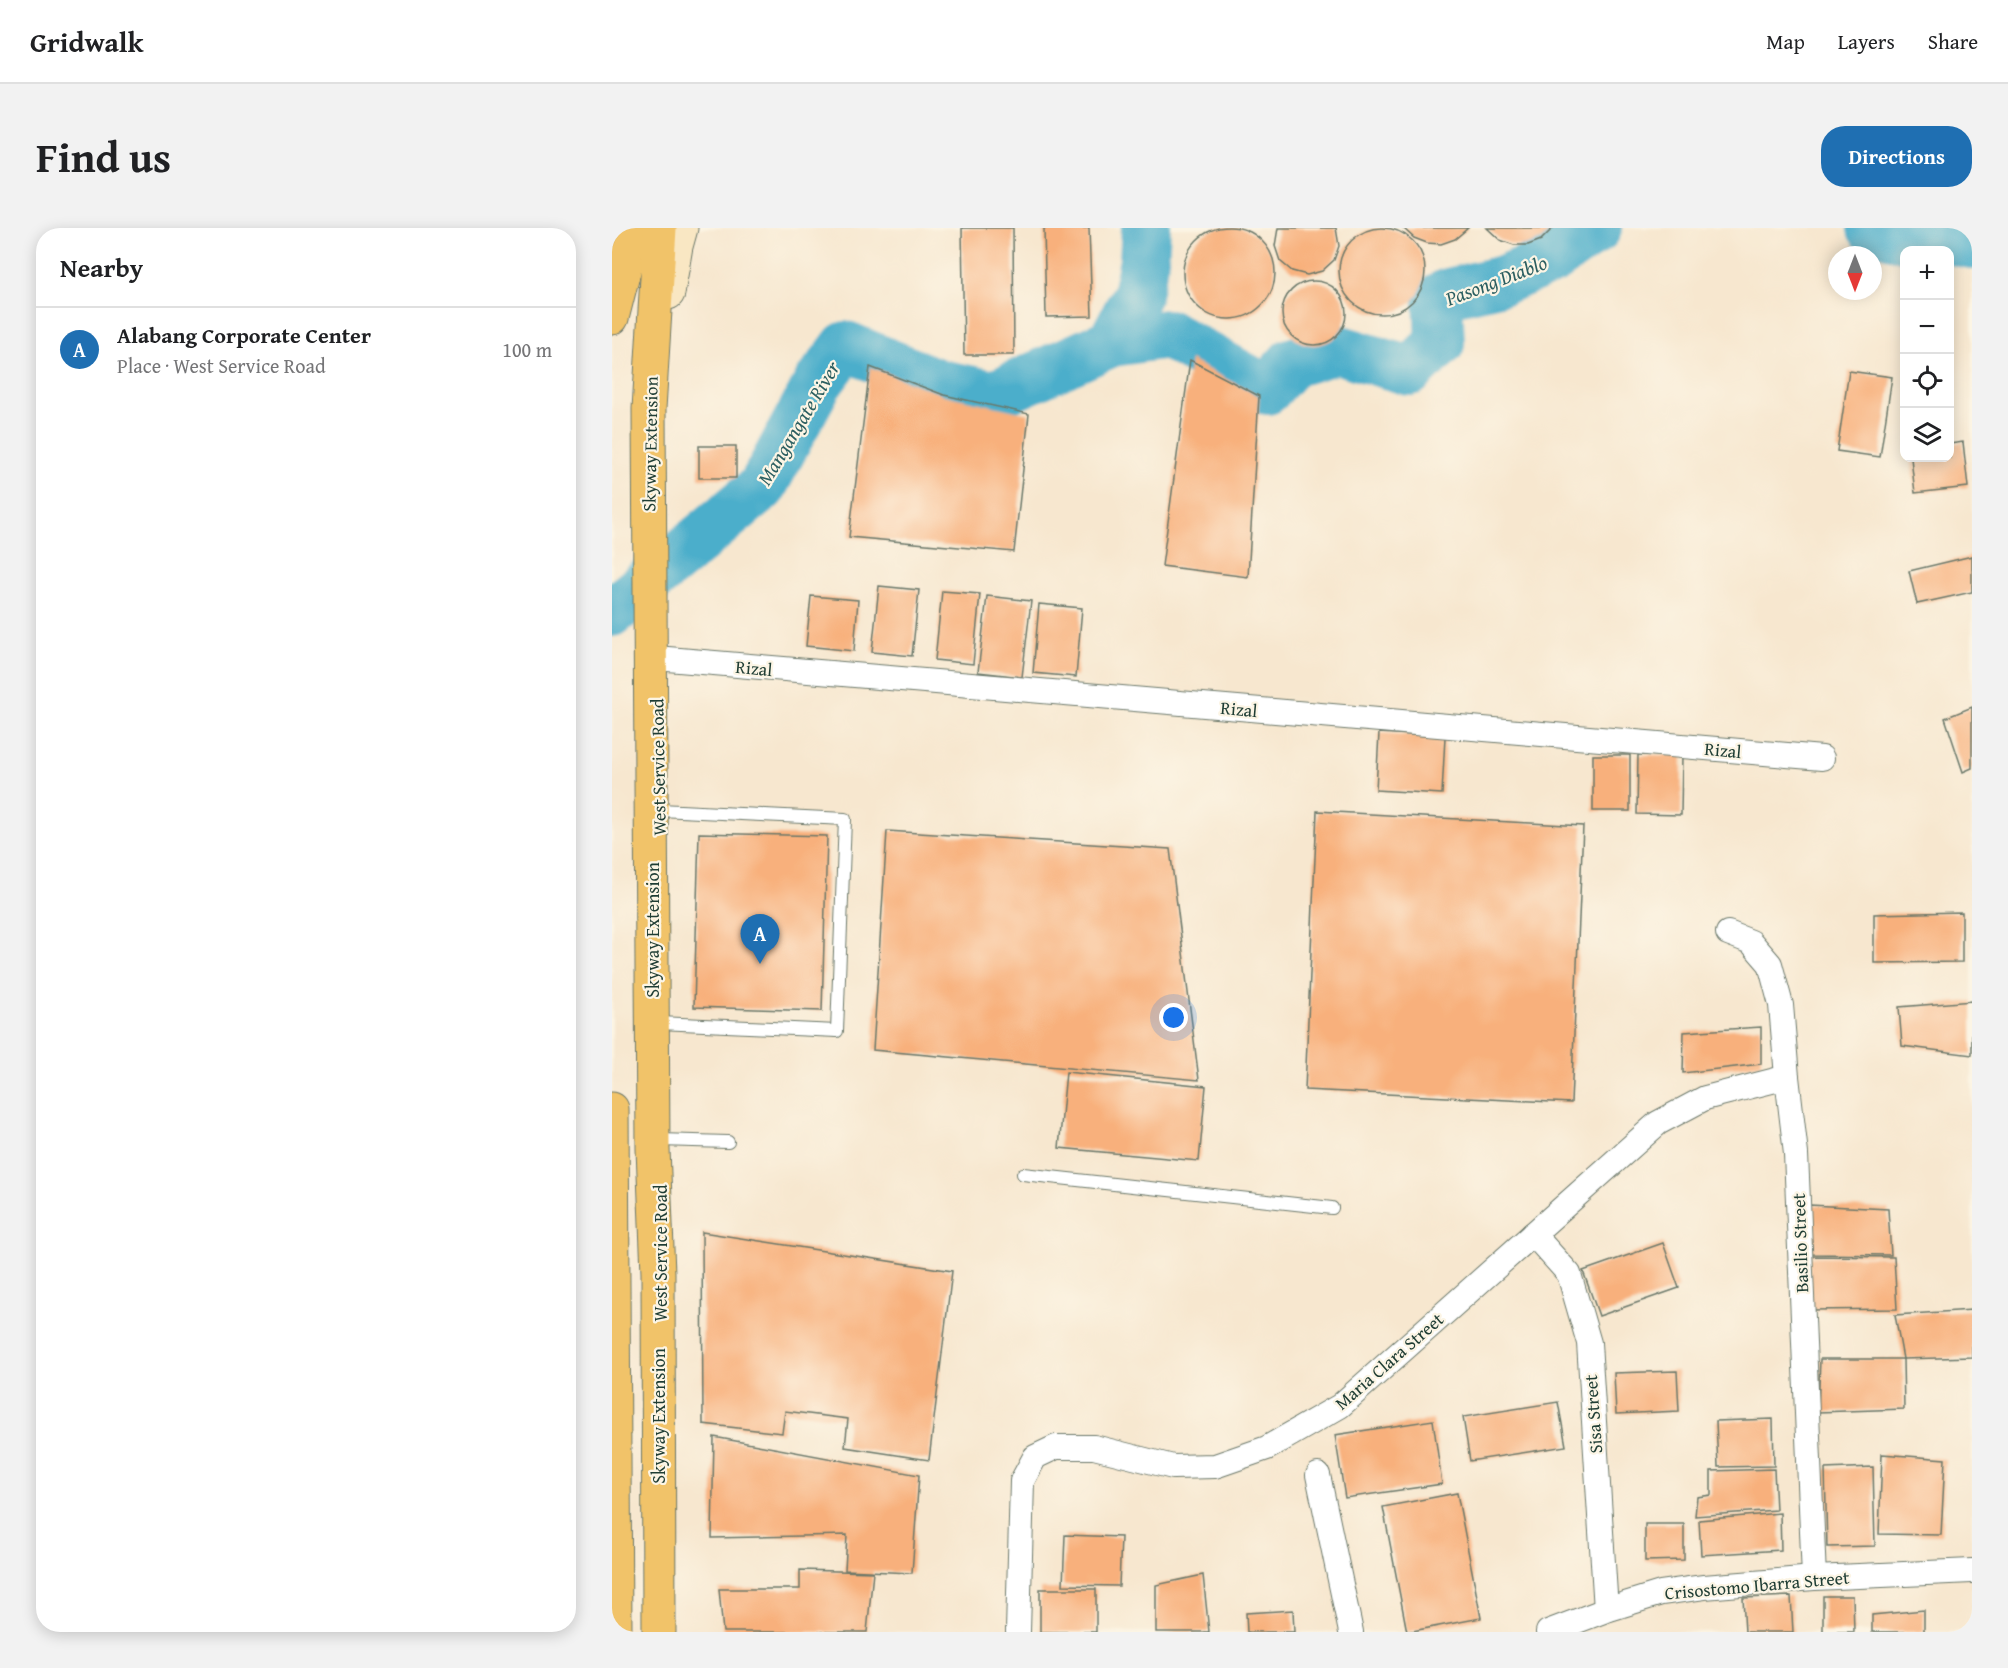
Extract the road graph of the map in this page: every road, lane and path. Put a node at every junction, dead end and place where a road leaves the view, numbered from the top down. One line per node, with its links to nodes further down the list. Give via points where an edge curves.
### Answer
1 (614, 228): 6 (highway)
2 (627, 228): 7 (highway)
3 (639, 228): 8 (highway)
4 (660, 228): 26 (highway, Skyway Extension, via 649,409 653,1137)
5 (681, 228): 9 (main road, West Service Road, via 658,354)
6 (612, 262)
7 (612, 279)
8 (612, 318)
9 (656, 658): 10 (street, Rizal); 11 (main road, West Service Road)
10 (1822, 758)
11 (660, 810): 13 (main road, West Service Road); 13 (lane, via 845,819 837,1031)
12 (1728, 933): 14 (street, Basilio Street, via 1751,942 1770,964 1781,1005)
13 (659, 1023): 16 (main road, West Service Road)
14 (1787, 1077): 20 (street, Maria Clara Street, via 1705,1098 1658,1123); 23 (street, Basilio Street, via 1796,1154)
15 (612, 1109): 25 (highway)
16 (659, 1140): 17 (lane); 26 (main road, West Service Road)
17 (728, 1142)
18 (1023, 1174): 19 (lane)
19 (1332, 1208)
20 (1533, 1234): 24 (street, Sisa Street, via 1569,1274 1589,1343); 27 (street, Maria Clara Street, via 1340,1406 1267,1448 1215,1467 1173,1467 1094,1447 1056,1446 1035,1457 1022,1480)
21 (1318, 1475): 28 (street)
22 (1972, 1571): 23 (street, Crisostomo Ibarra Street)
23 (1814, 1578): 24 (street, Crisostomo Ibarra Street, via 1661,1593)
24 (1606, 1610): 29 (street, Crisostomo Ibarra Street)
25 (615, 1632)
26 (661, 1632)
27 (1018, 1632)
28 (1351, 1632)
29 (1548, 1632)

